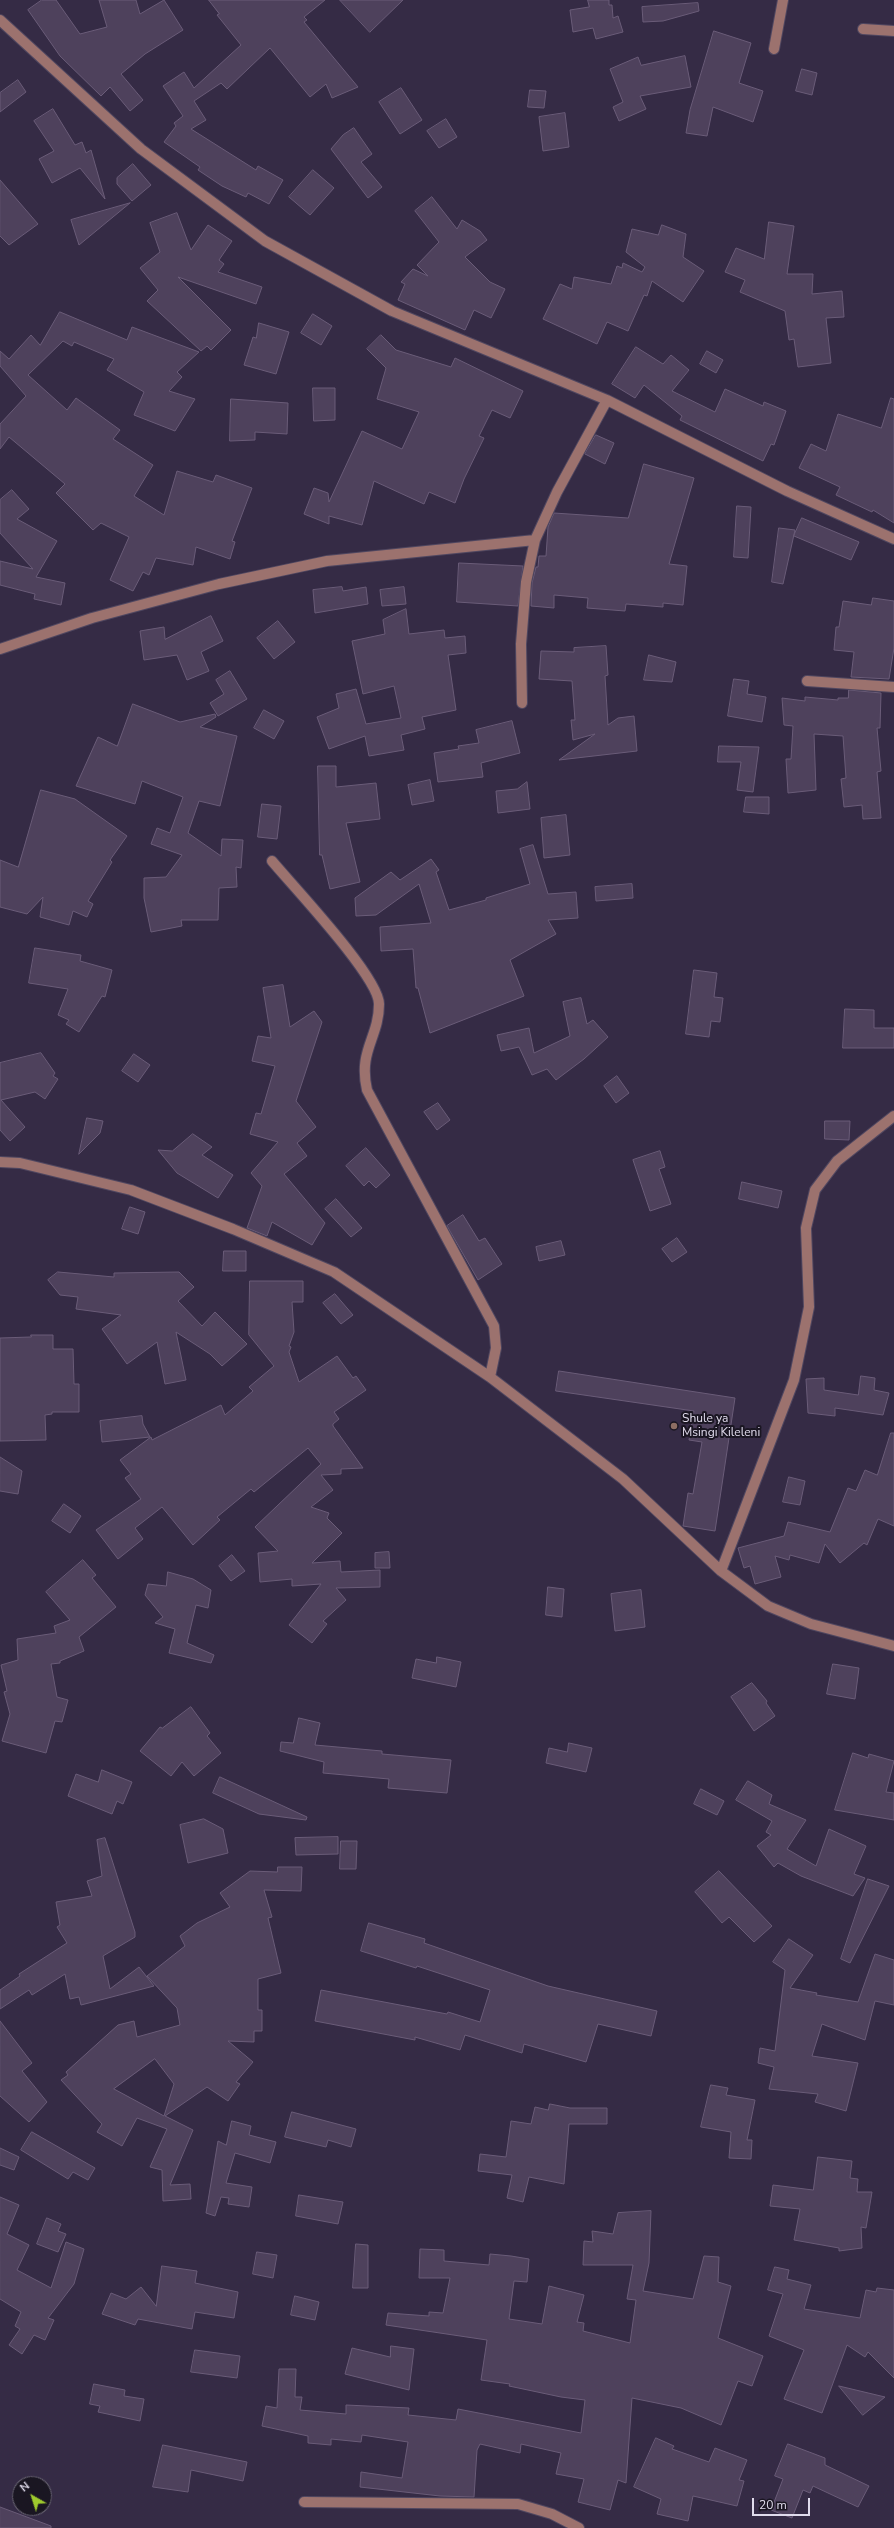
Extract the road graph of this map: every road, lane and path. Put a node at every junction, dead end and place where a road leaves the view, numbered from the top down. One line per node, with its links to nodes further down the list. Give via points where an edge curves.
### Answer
1 (783, 0): 5 (street)
2 (0, 20): 6 (street, via 142,149 265,241 392,311)
3 (862, 28): 4 (street)
4 (894, 31)
5 (774, 49)
6 (607, 400): 7 (street, via 787,491); 8 (street, via 557,492)
7 (894, 539)
8 (535, 540): 9 (street, via 327,561 211,586 92,618); 12 (street, via 525,597 521,644)
9 (0, 649)
10 (807, 681): 11 (street)
11 (894, 687)
12 (522, 703)
13 (272, 861): 16 (street, via 370,980 379,1002 375,1026 365,1055 363,1073 367,1090 494,1326 496,1348)
14 (894, 1116): 17 (street, via 837,1161 815,1190 806,1228 809,1307 794,1380)
15 (0, 1162): 16 (street, via 20,1164 131,1190 233,1228 334,1272)
16 (490, 1377): 17 (street, via 623,1479)
17 (721, 1571): 18 (street, via 768,1606 811,1624)
18 (894, 1646)
19 (304, 2502): 20 (street, via 518,2504 552,2514)
20 (579, 2528)

